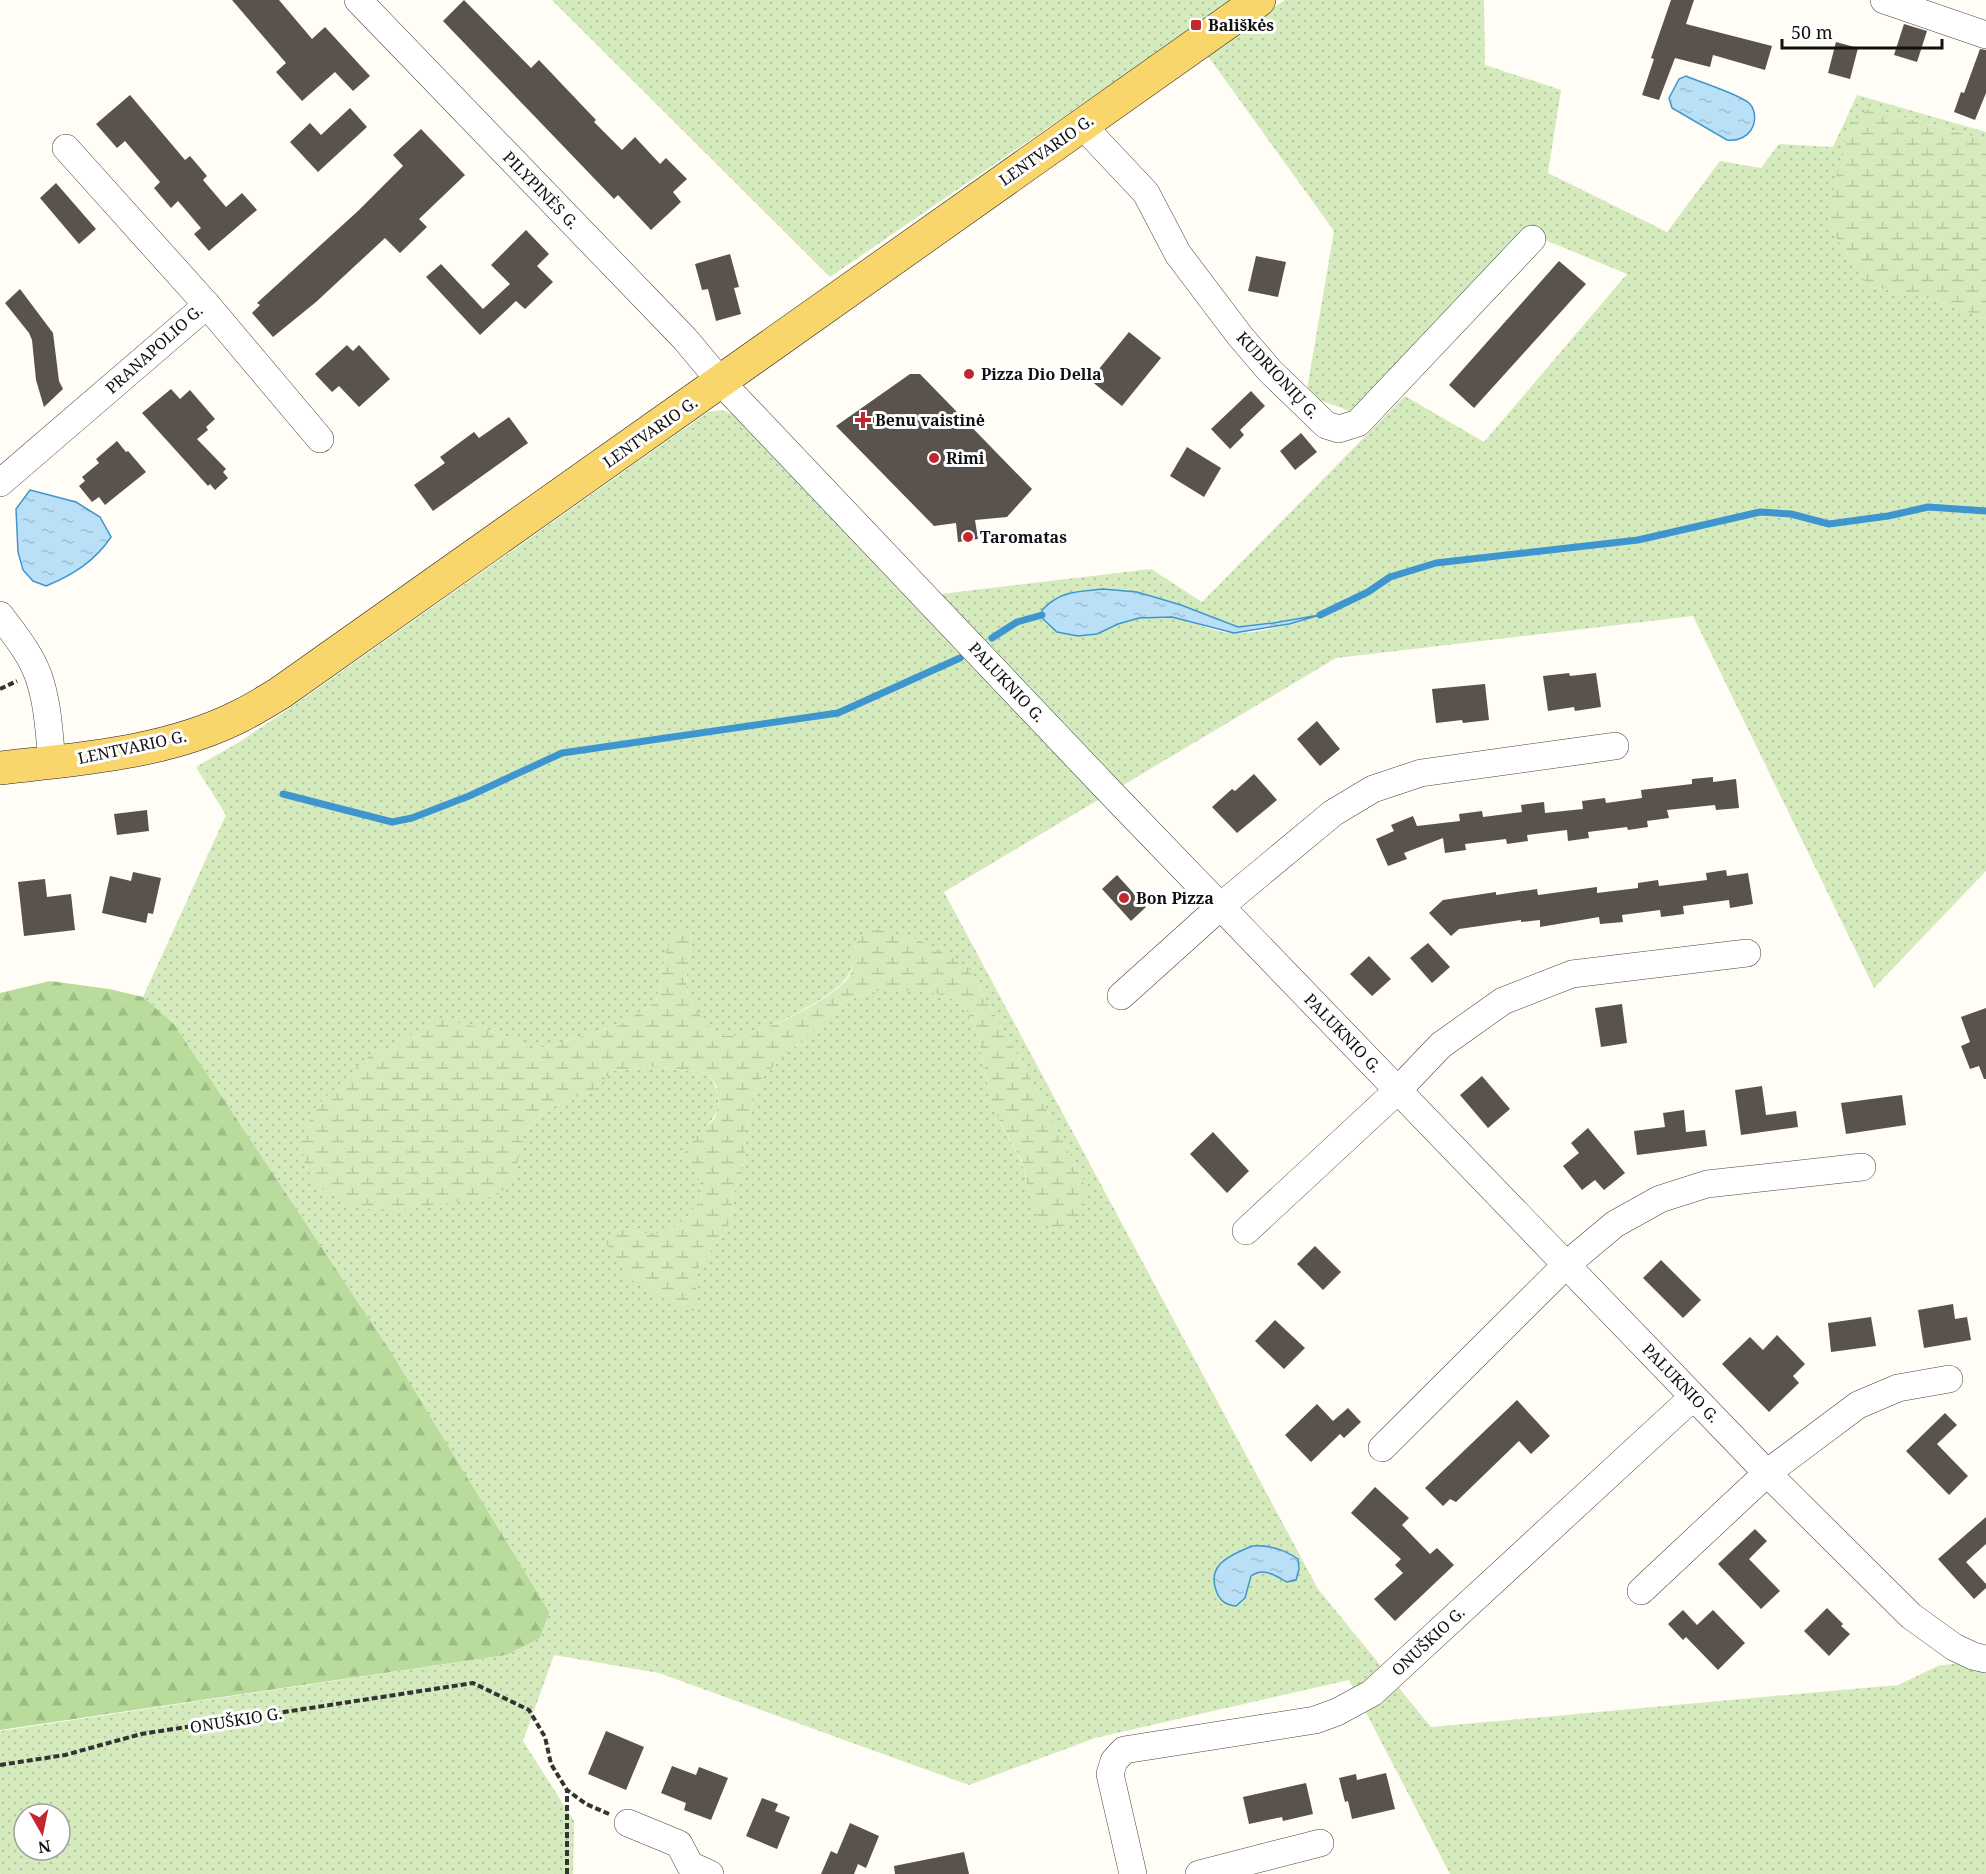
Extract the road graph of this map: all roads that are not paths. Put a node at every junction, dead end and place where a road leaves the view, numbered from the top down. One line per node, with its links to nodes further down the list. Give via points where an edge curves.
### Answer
1 (358, 0): 9 (street, PILYPINĖS G., via 685,339)
2 (1259, 0): 5 (main road, LENTVARIO G.)
3 (1884, 0): 4 (street)
4 (1986, 35)
5 (1082, 125): 7 (street, KUDRIONIŲ G., via 1146,193 1178,254 1240,336 1326,425 1339,429 1358,423); 9 (main road, LENTVARIO G.)
6 (66, 148): 8 (street, PRANAPOLIO G.)
7 (1532, 239)
8 (207, 305): 10 (street); 11 (street, PRANAPOLIO G.)
9 (721, 382): 14 (main road, LENTVARIO G., via 280,693 240,716 152,746); 16 (street, PALUKNIO G.)
10 (320, 439)
11 (0, 483)
12 (0, 615): 14 (street, via 37,673 45,698)
13 (1615, 747): 16 (street, via 1421,774 1373,789 1333,813)
14 (52, 762): 15 (main road, LENTVARIO G.)
15 (0, 768)
16 (1221, 906): 18 (street); 19 (street, PALUKNIO G.)
17 (1747, 953): 19 (street, via 1572,974 1503,1001 1441,1045)
18 (1121, 996)
19 (1398, 1090): 21 (street); 22 (street, PALUKNIO G.)
20 (1862, 1167): 22 (street, via 1707,1184 1660,1199 1615,1224)
21 (1246, 1231)
22 (1567, 1264): 24 (street, PALUKNIO G.); 25 (street)
23 (1950, 1379): 26 (street, via 1898,1388 1858,1405)
24 (1693, 1396): 26 (street, PALUKNIO G.); 32 (street, ONUŠKIO G., via 1372,1692 1315,1720 1124,1750 1113,1761 1110,1773)
25 (1382, 1448)
26 (1767, 1473): 27 (street); 28 (street, PALUKNIO G., via 1911,1616 1954,1647)
27 (1641, 1591)
28 (1986, 1659)
29 (628, 1823): 31 (street, via 679,1844 690,1865)
30 (1320, 1843): 33 (street)
31 (710, 1874)
32 (1133, 1874)
33 (1199, 1874)

